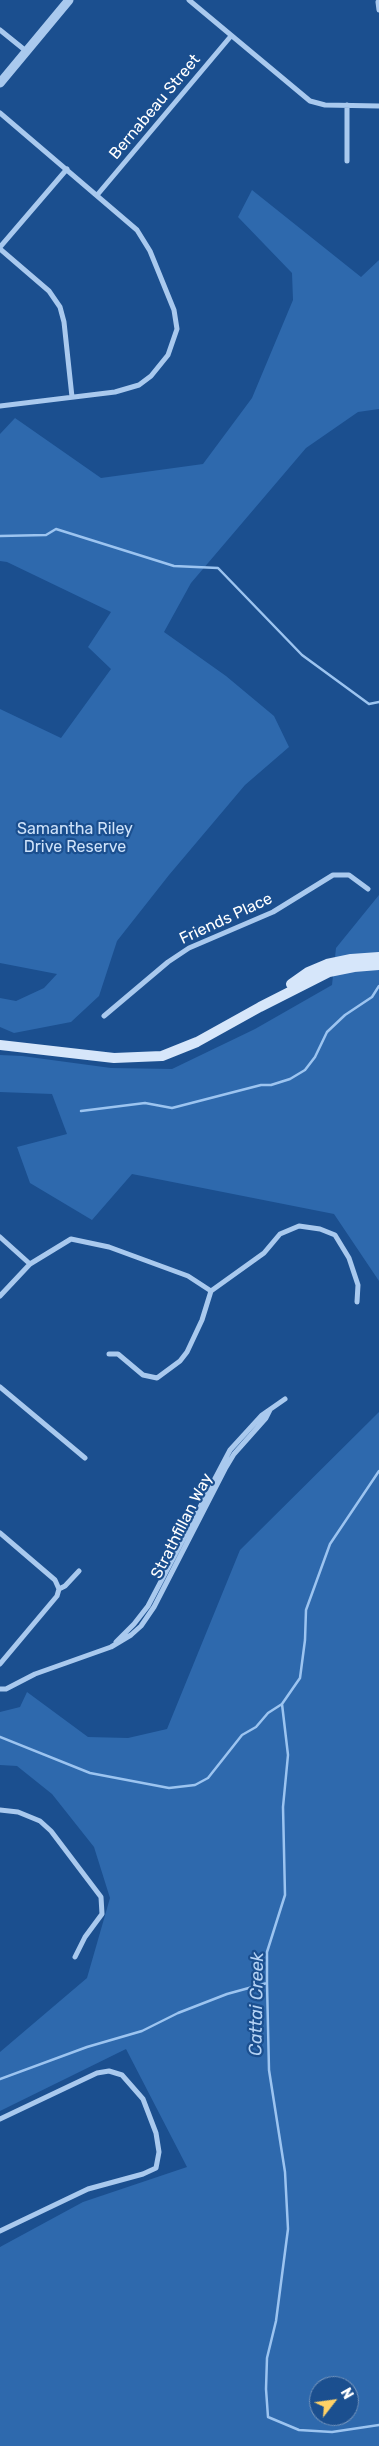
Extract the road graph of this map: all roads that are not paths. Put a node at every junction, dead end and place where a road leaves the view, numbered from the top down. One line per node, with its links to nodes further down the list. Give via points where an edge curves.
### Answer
1 (69, 0): 7 (street)
2 (189, 0): 6 (street)
3 (378, 1): 4 (street)
4 (379, 10)
5 (0, 30): 7 (street)
6 (231, 36): 9 (street, via 310,101); 14 (street, Bernabeau Street)
7 (26, 51): 8 (street)
8 (0, 83)
9 (347, 105): 10 (street); 12 (street)
10 (379, 106)
11 (0, 113): 13 (street)
12 (347, 161)
13 (67, 168): 14 (street); 15 (street)
14 (98, 194): 16 (street, via 142,236 174,310 177,329 168,355 145,381 125,390)
15 (0, 248): 16 (street, via 48,291 60,307)
16 (72, 397): 17 (street)
17 (0, 406)
18 (368, 889): 22 (street, Friends Place, via 348,875 333,875 273,912 189,948)
19 (379, 957): 21 (main road, via 351,959 308,972)
20 (379, 965): 21 (main road, via 328,972)
21 (260, 1007): 25 (main road, via 197,1042 162,1056 114,1058)
22 (104, 1016)
23 (0, 1039): 25 (main road)
24 (0, 1046): 25 (main road)
25 (22, 1046)
26 (0, 1237): 27 (street)
27 (30, 1264): 28 (street, via 71,1239 87,1241 188,1276); 29 (street)
28 (211, 1291): 30 (street, via 264,1253 280,1234 299,1226 335,1235 349,1258 358,1285); 31 (street, via 187,1352 157,1378 143,1375 118,1354)
29 (0, 1296)
30 (357, 1302)
31 (109, 1354)
32 (0, 1386): 34 (street)
33 (285, 1399): 39 (street, Strathfillan Way, via 270,1410 234,1454 142,1626 111,1647)
34 (84, 1458)
35 (0, 1533): 37 (street, via 55,1580)
36 (78, 1571): 37 (street)
37 (59, 1589): 38 (street, via 57,1596)
38 (0, 1664)
39 (0, 1689)
40 (0, 1810): 41 (street, via 18,1812 40,1821 101,1897 102,1914)
41 (75, 1957)
42 (0, 2119): 43 (street, via 97,2073 109,2071 122,2075 143,2099 156,2133 159,2152 156,2168 88,2189)
43 (0, 2230)

